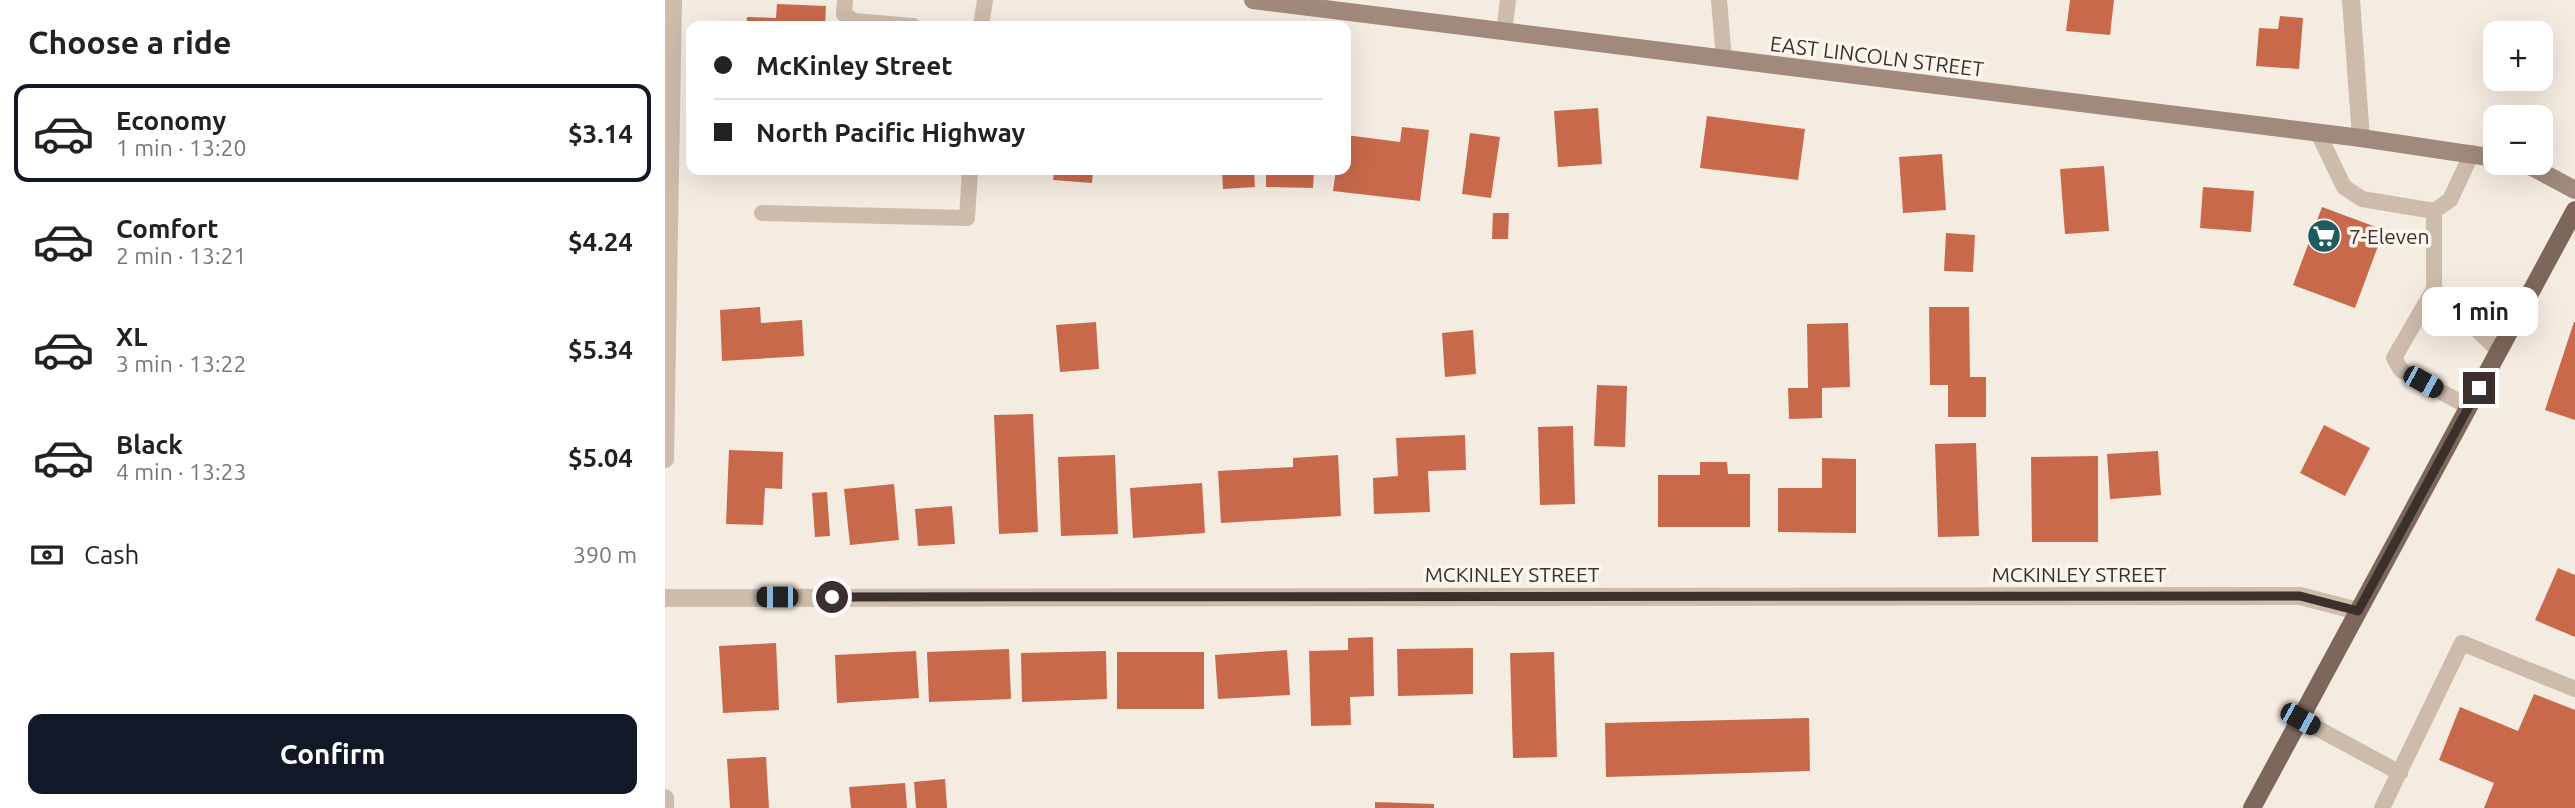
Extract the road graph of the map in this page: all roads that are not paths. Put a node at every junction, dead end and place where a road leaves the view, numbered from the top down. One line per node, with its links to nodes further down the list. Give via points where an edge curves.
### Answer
1 (673, 0): 26 (street)
2 (845, 0): 9 (lane, via 844,14)
3 (985, 0): 10 (lane)
4 (1254, 0): 8 (street, EAST LINCOLN STREET)
5 (1508, 0): 11 (lane)
6 (1719, 0): 12 (lane)
7 (2351, 0): 14 (street)
8 (1311, 4): 11 (street, EAST LINCOLN STREET)
9 (854, 21)
10 (982, 21)
11 (1504, 32): 12 (street, EAST LINCOLN STREET)
12 (1724, 59): 13 (street, EAST LINCOLN STREET)
13 (2318, 133): 14 (street, EAST LINCOLN STREET); 21 (lane, via 2344,187 2362,199)
14 (2361, 138): 15 (street, EAST LINCOLN STREET)
15 (2472, 153): 16 (street, EAST LINCOLN STREET); 21 (lane, via 2450,200)
16 (2483, 155)
17 (970, 175): 22 (lane, via 967,218)
18 (2547, 175): 19 (street)
19 (2575, 190)
20 (2575, 210): 24 (main road)
21 (2434, 211): 23 (lane)
22 (762, 213)
23 (2434, 289): 24 (lane); 25 (lane, via 2394,358 2401,370)
24 (2500, 351): 25 (main road)
25 (2469, 407): 28 (main road)
26 (665, 460)
27 (665, 597): 28 (street, MCKINLEY STREET, via 2300,596)
28 (2358, 611): 30 (main road)
29 (2575, 689): 31 (lane, via 2462,643)
30 (2300, 719): 31 (lane); 34 (main road)
31 (2400, 773): 35 (lane)
32 (665, 798): 33 (street)
33 (665, 808)
34 (2252, 808)
35 (2382, 808)

